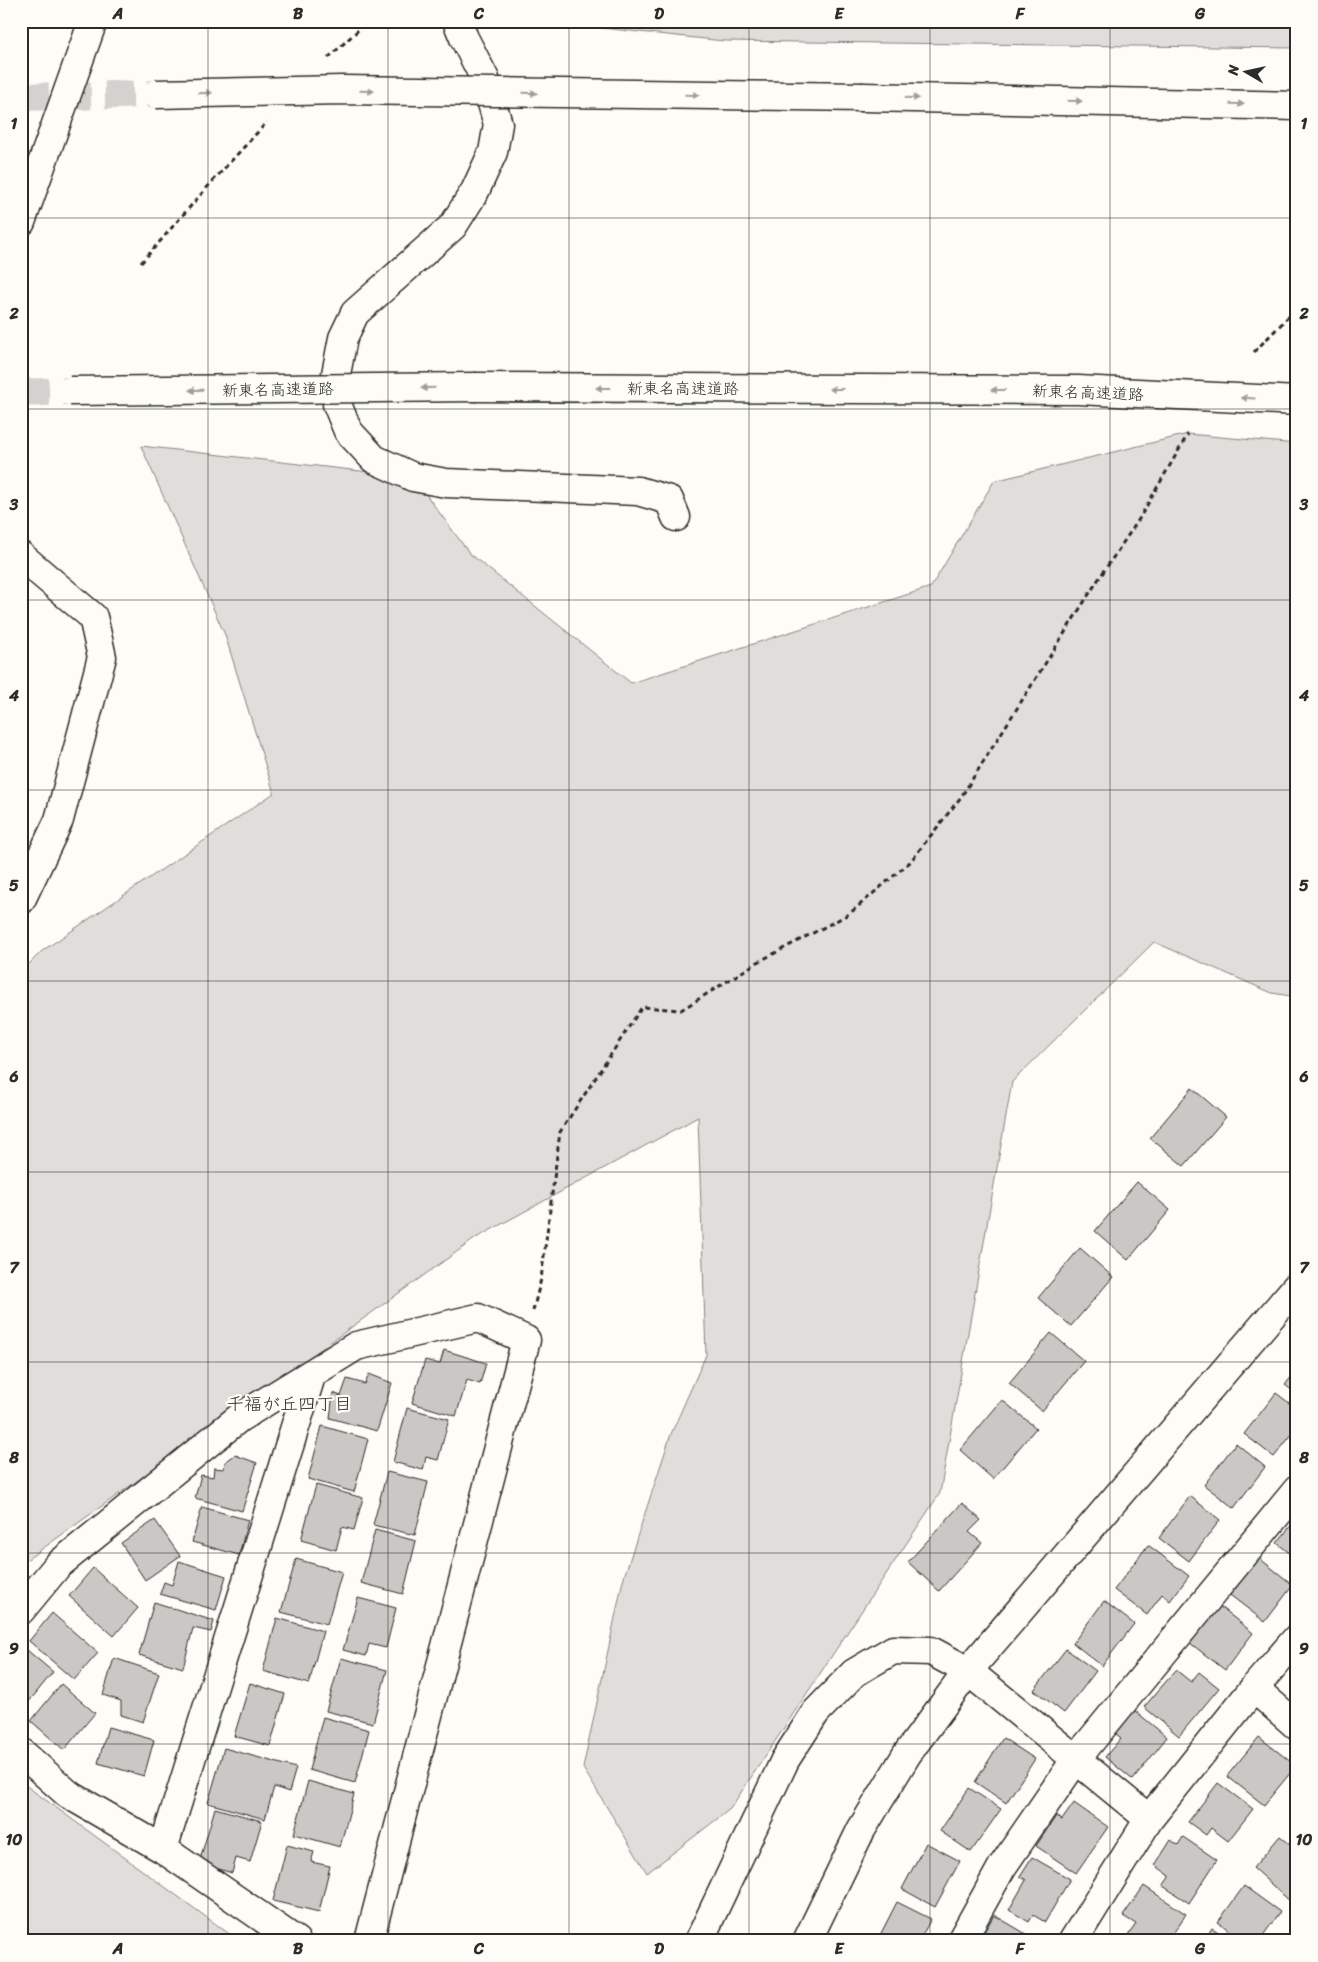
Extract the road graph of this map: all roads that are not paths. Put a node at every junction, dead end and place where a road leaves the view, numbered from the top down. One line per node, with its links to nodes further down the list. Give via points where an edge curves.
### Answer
1 (93, 21): 5 (main road)
2 (457, 21): 8 (main road, via 485,79 498,124 493,152 454,226 355,313 343,338 336,374 337,404 348,431 374,459 413,477 446,482 638,491 669,500)
3 (156, 94): 4 (main road, one-way to 4, bridge, via 342,90)
4 (1297, 106)
5 (21, 222)
6 (70, 391): 7 (main road, 新東名高速道路, one-way to 6, bridge, via 1078,390 477,387)
7 (1297, 401)
8 (676, 517)
9 (21, 556): 10 (main road, via 93,617 102,657 59,820)
10 (21, 900)
11 (1297, 1286): 16 (main road)
12 (312, 1373): 14 (main road, via 239,1418 58,1565); 22 (main road); 24 (main road, via 356,1346 478,1318 526,1340)
13 (1297, 1490): 20 (main road)
14 (21, 1610)
15 (1297, 1638): 17 (main road)
16 (968, 1671): 20 (main road); 25 (main road, via 931,1651 893,1650 854,1673 816,1712 785,1760); 26 (main road, via 907,1754 861,1830)
17 (1254, 1688): 18 (main road); 21 (main road)
18 (1297, 1726)
19 (21, 1752): 22 (main road, via 68,1794)
20 (1076, 1759): 21 (main road); 27 (main road, via 1002,1867)
21 (1149, 1819): 28 (main road)
22 (164, 1849): 23 (main road)
23 (296, 1941)
24 (369, 1941)
25 (699, 1941)
26 (807, 1941)
27 (961, 1941)
28 (1073, 1941)

